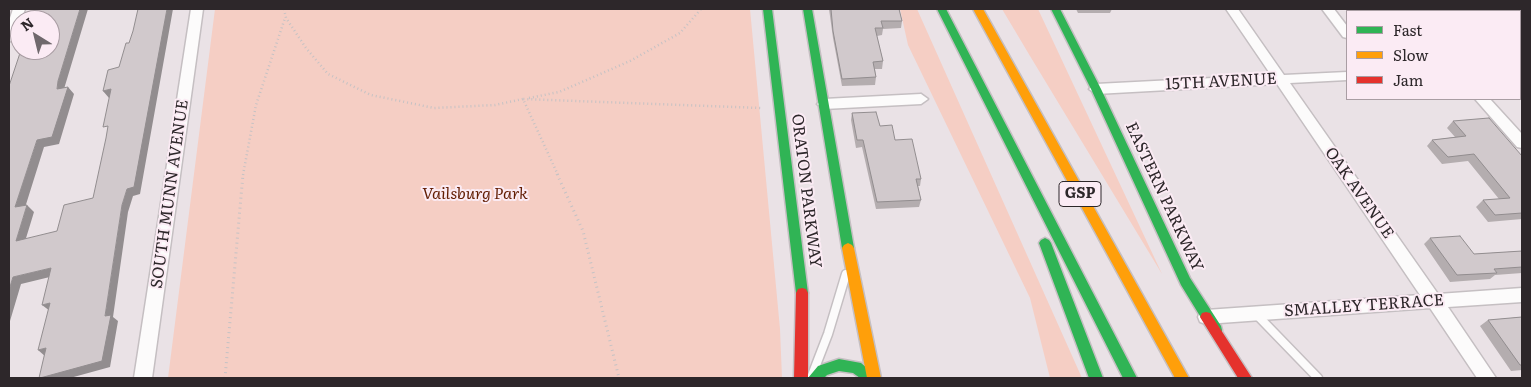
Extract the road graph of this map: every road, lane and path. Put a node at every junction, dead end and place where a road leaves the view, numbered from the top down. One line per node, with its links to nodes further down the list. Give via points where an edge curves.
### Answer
1 (19, 9): 14 (street)
2 (197, 9): 30 (street, SOUTH MUNN AVENUE)
3 (284, 9): 12 (path)
4 (701, 9): 18 (path, via 680,32 630,61 559,92)
5 (767, 9): 22 (main road, ORATON PARKWAY)
6 (806, 9): 21 (main road)
7 (941, 9): 23 (main road, GSP)
8 (978, 9): 40 (main road, GSP)
9 (1232, 9): 16 (street, OAK AVENUE)
10 (1328, 9): 13 (street)
11 (1057, 13): 17 (main road, EASTERN PARKWAY)
12 (286, 18): 18 (path, via 328,74 371,95 434,108 495,105); 31 (path, via 256,105 242,181)
13 (1346, 33)
14 (9, 38)
15 (1346, 76): 16 (street, 15TH AVENUE)
16 (1280, 79): 17 (street, 15TH AVENUE); 27 (street, OAK AVENUE)
17 (1096, 89): 29 (main road, EASTERN PARKWAY, via 1185,281)
18 (523, 99): 22 (path); 32 (path, via 583,231)
19 (921, 99): 21 (street)
20 (1483, 100): 24 (street)
21 (824, 104): 25 (main road)
22 (779, 108): 33 (main road, ORATON PARKWAY, via 802,291)
23 (996, 117): 38 (main road); 39 (main road, GSP)
24 (1522, 143)
25 (850, 259): 34 (lane); 37 (main road)
26 (1522, 295): 27 (street, SMALLEY TERRACE)
27 (1434, 301): 28 (street, SMALLEY TERRACE); 44 (street, OAK AVENUE)
28 (1256, 314): 29 (street, SMALLEY TERRACE); 43 (lane)
29 (1206, 317): 41 (main road); 42 (main road, EASTERN PARKWAY)
30 (142, 378)
31 (225, 378)
32 (619, 378)
33 (801, 378)
34 (811, 378)
35 (815, 378): 36 (main road, via 823,370 839,365 856,368)
36 (870, 378)
37 (874, 378)
38 (1096, 378)
39 (1130, 378)
40 (1182, 378)
41 (1245, 378)
42 (1259, 378)
43 (1318, 378)
44 (1487, 378)

